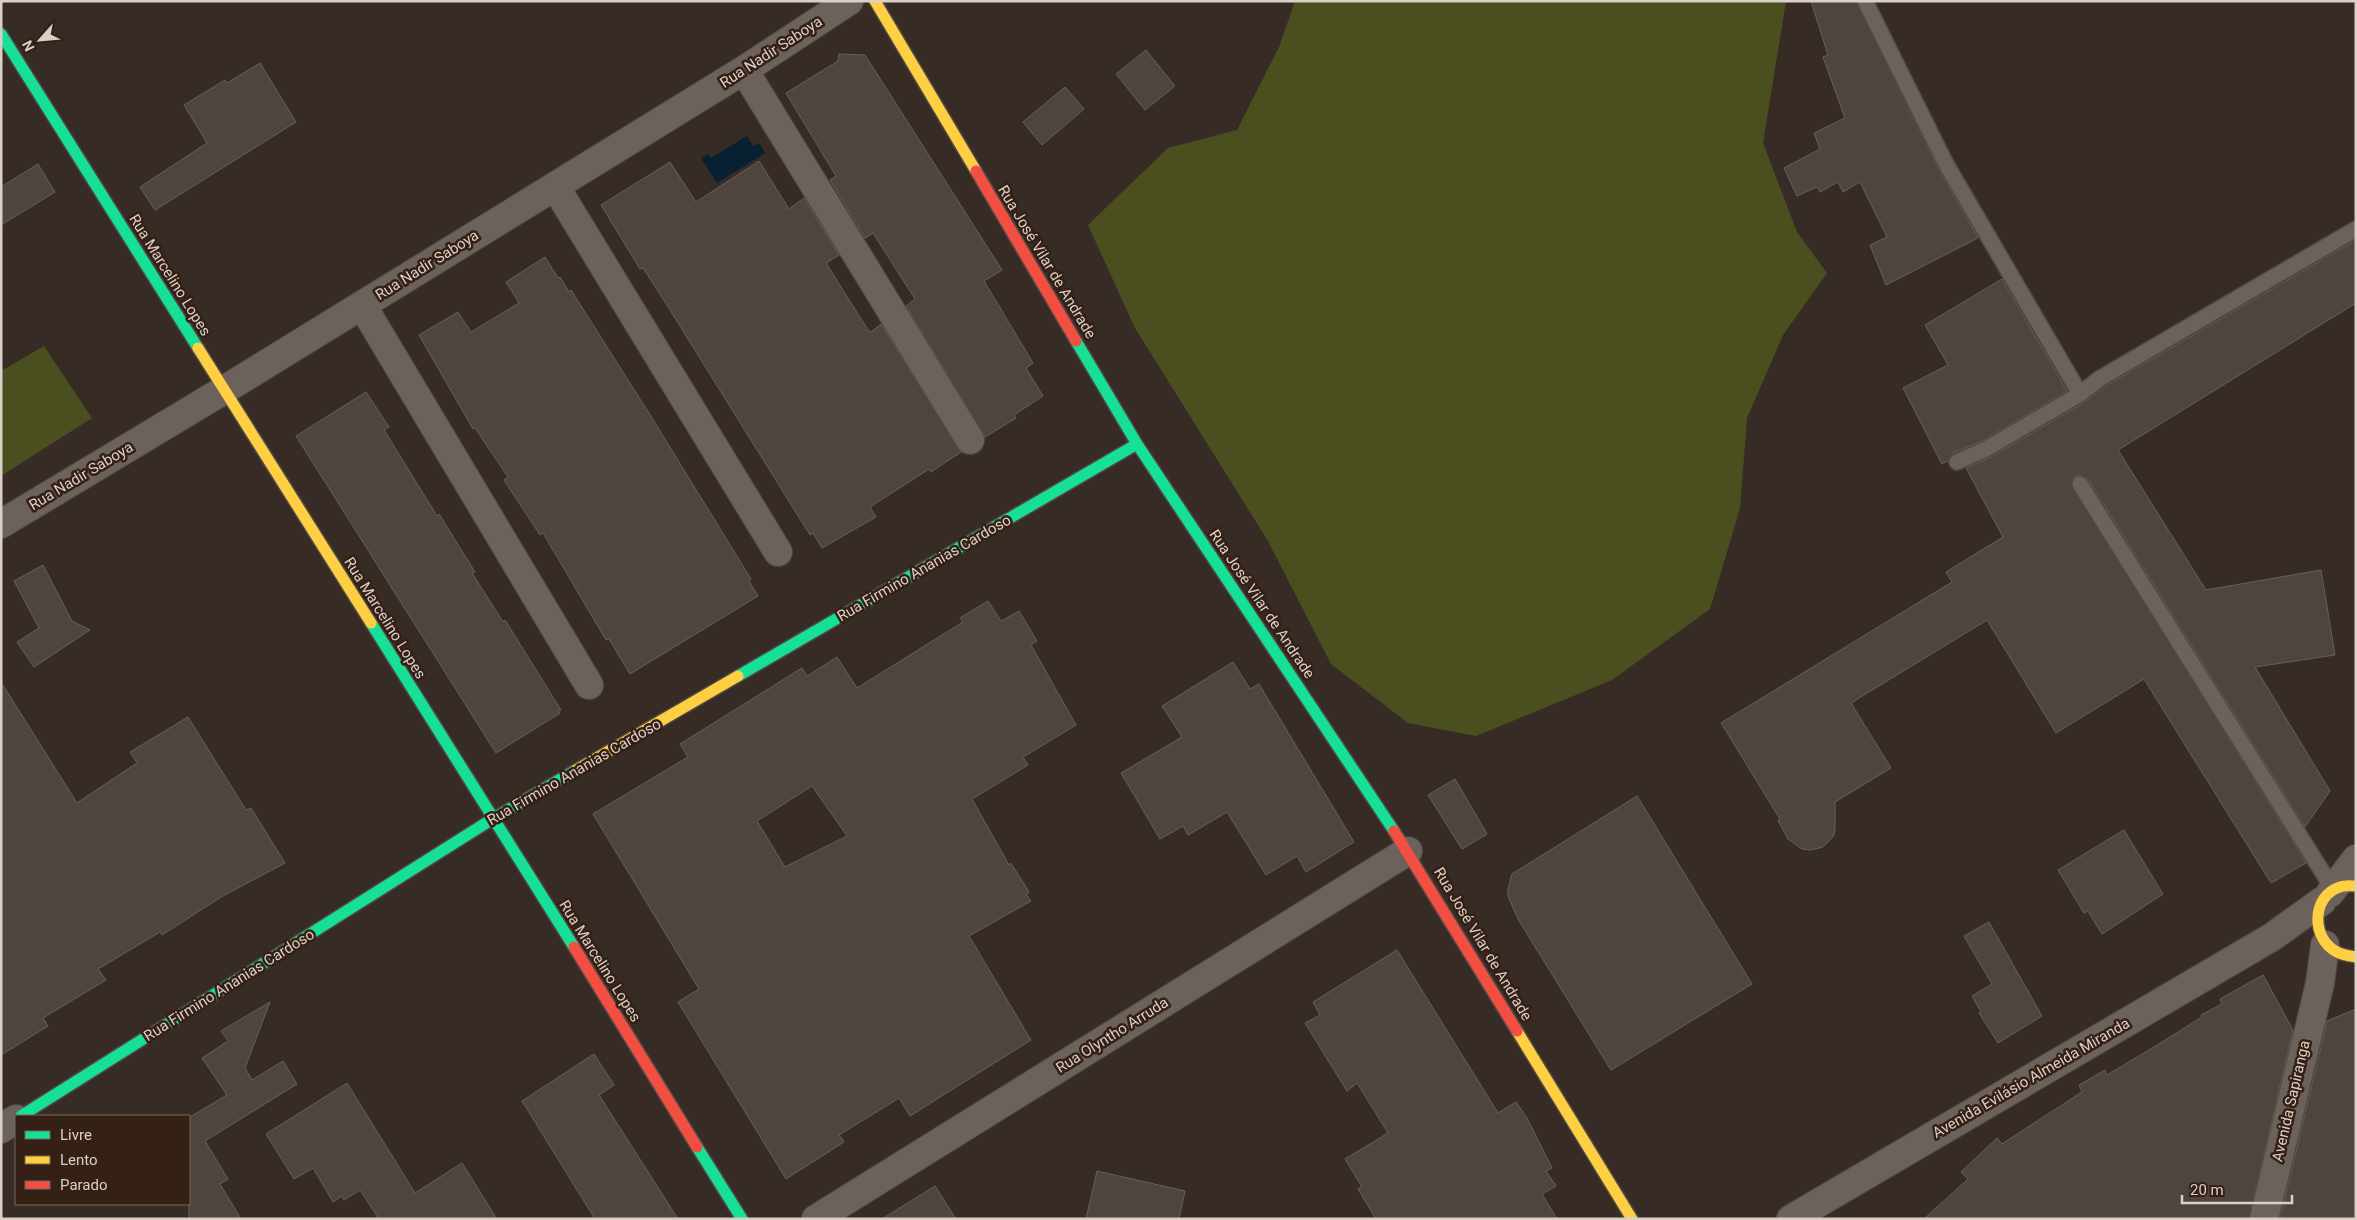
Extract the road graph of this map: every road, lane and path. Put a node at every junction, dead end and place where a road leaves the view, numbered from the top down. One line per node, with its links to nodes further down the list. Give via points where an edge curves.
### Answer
1 (849, 1): 5 (street, Rua Nadir Saboya)
2 (875, 1): 12 (street, Rua José Vilar de Andrade)
3 (1865, 1): 10 (lane, via 1946,164)
4 (1, 34): 9 (street, Rua Marcelino Lopes)
5 (744, 70): 6 (street, Rua Nadir Saboya); 11 (street)
6 (555, 186): 8 (street, Rua Nadir Saboya); 16 (street)
7 (2356, 229): 10 (lane, via 2116,369)
8 (362, 305): 9 (street, Rua Nadir Saboya); 17 (street)
9 (224, 390): 15 (street, Rua Nadir Saboya); 18 (street, Rua Marcelino Lopes)
10 (2080, 394): 13 (lane, via 1986,449)
11 (970, 440)
12 (1137, 444): 18 (street, Rua Firmino Ananias Cardoso); 19 (street, Rua José Vilar de Andrade)
13 (1957, 462)
14 (2080, 484): 21 (lane)
15 (1, 524)
16 (778, 552)
17 (589, 685)
18 (494, 818): 26 (street, Rua Firmino Ananias Cardoso); 29 (street, Rua Marcelino Lopes)
19 (1408, 851): 30 (street, Rua Olyntho Arruda); 31 (street, Rua José Vilar de Andrade)
20 (2356, 859): 21 (street)
21 (2341, 888): 22 (street, Avenida Evilásio Almeida Miranda); 23 (street, via 2318,911 2316,923)
22 (2272, 937): 23 (street, Avenida Evilásio Almeida Miranda); 32 (street, Avenida Evilásio Almeida Miranda)
23 (2322, 940): 24 (street, via 2334,952); 25 (street, Avenida Sapiranga)
24 (2356, 957): 25 (street)
25 (2320, 984): 33 (street, Avenida Sapiranga)
26 (23, 1115)
27 (15, 1120): 28 (street)
28 (1, 1128)
29 (742, 1219)
30 (816, 1219)
31 (1632, 1219)
32 (1791, 1219)
33 (2264, 1219)

